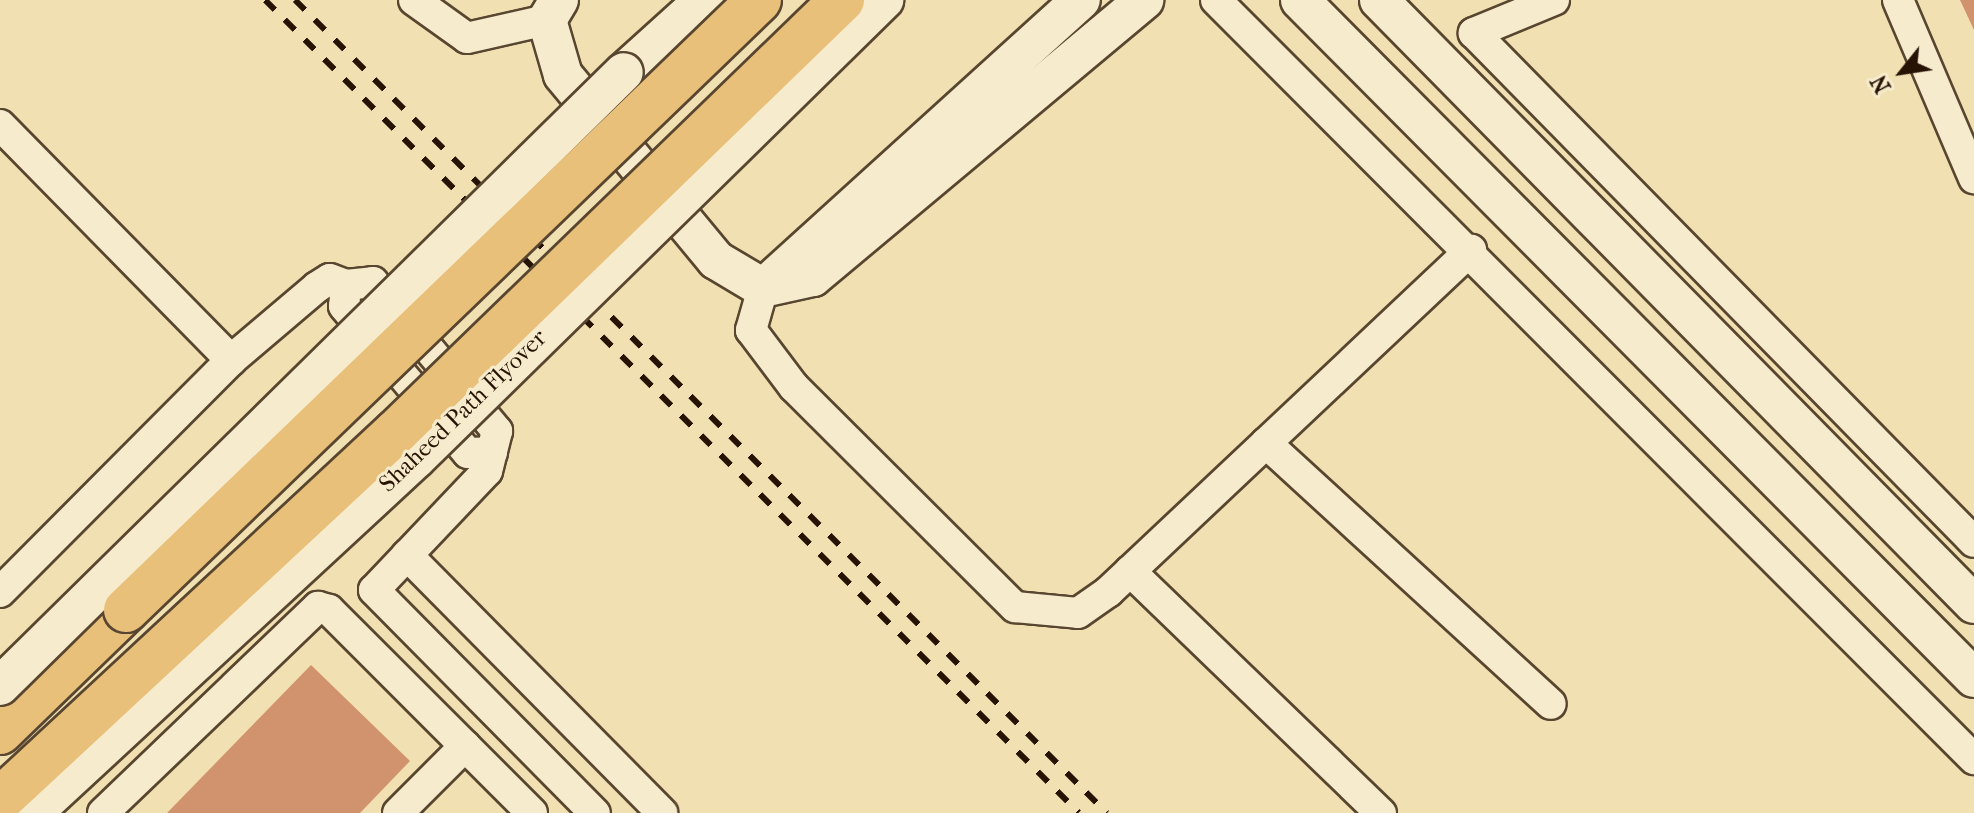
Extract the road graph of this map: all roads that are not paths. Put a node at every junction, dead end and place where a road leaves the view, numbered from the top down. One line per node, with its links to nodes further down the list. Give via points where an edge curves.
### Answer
1 (414, 0): 13 (street, via 467,38)
2 (704, 0): 27 (street, bridge, via 613,82)
3 (759, 0): 25 (highway, bridge)
4 (842, 0): 32 (highway, Shaheed Path Flyover, bridge, via 396,432)
5 (884, 0): 33 (street, Shaheed Path Flyover, bridge, via 416,459)
6 (1081, 0): 17 (street)
7 (1144, 0): 17 (street, via 813,277)
8 (1216, 0): 16 (street)
9 (1300, 0): 26 (street)
10 (1379, 0): 24 (street)
11 (1554, 0): 20 (street, via 1474,33)
12 (1898, 0): 15 (street)
13 (553, 10): 17 (street, via 563,75 716,260)
14 (6, 143): 18 (street)
15 (1974, 178)
16 (1471, 250): 19 (street); 31 (street)
17 (763, 288): 22 (street, via 751,330 794,387 1015,607 1078,613)
18 (231, 360): 21 (street, via 324,282 373,282 497,431 487,471); 23 (street)
19 (1266, 443): 22 (street); 28 (street)
20 (1974, 542)
21 (407, 555): 37 (street, via 374,590); 38 (street)
22 (1130, 571): 39 (street)
23 (0, 592)
24 (1974, 604)
25 (126, 610): 27 (highway, bridge); 29 (highway)
26 (1974, 678)
27 (6, 681)
28 (1551, 704)
29 (0, 732)
30 (465, 746): 34 (street, via 329,610 318,607); 35 (street); 36 (street)
31 (1974, 759)
32 (0, 800)
33 (33, 813)
34 (103, 813)
35 (398, 813)
36 (532, 813)
37 (595, 813)
38 (662, 813)
39 (1381, 813)

